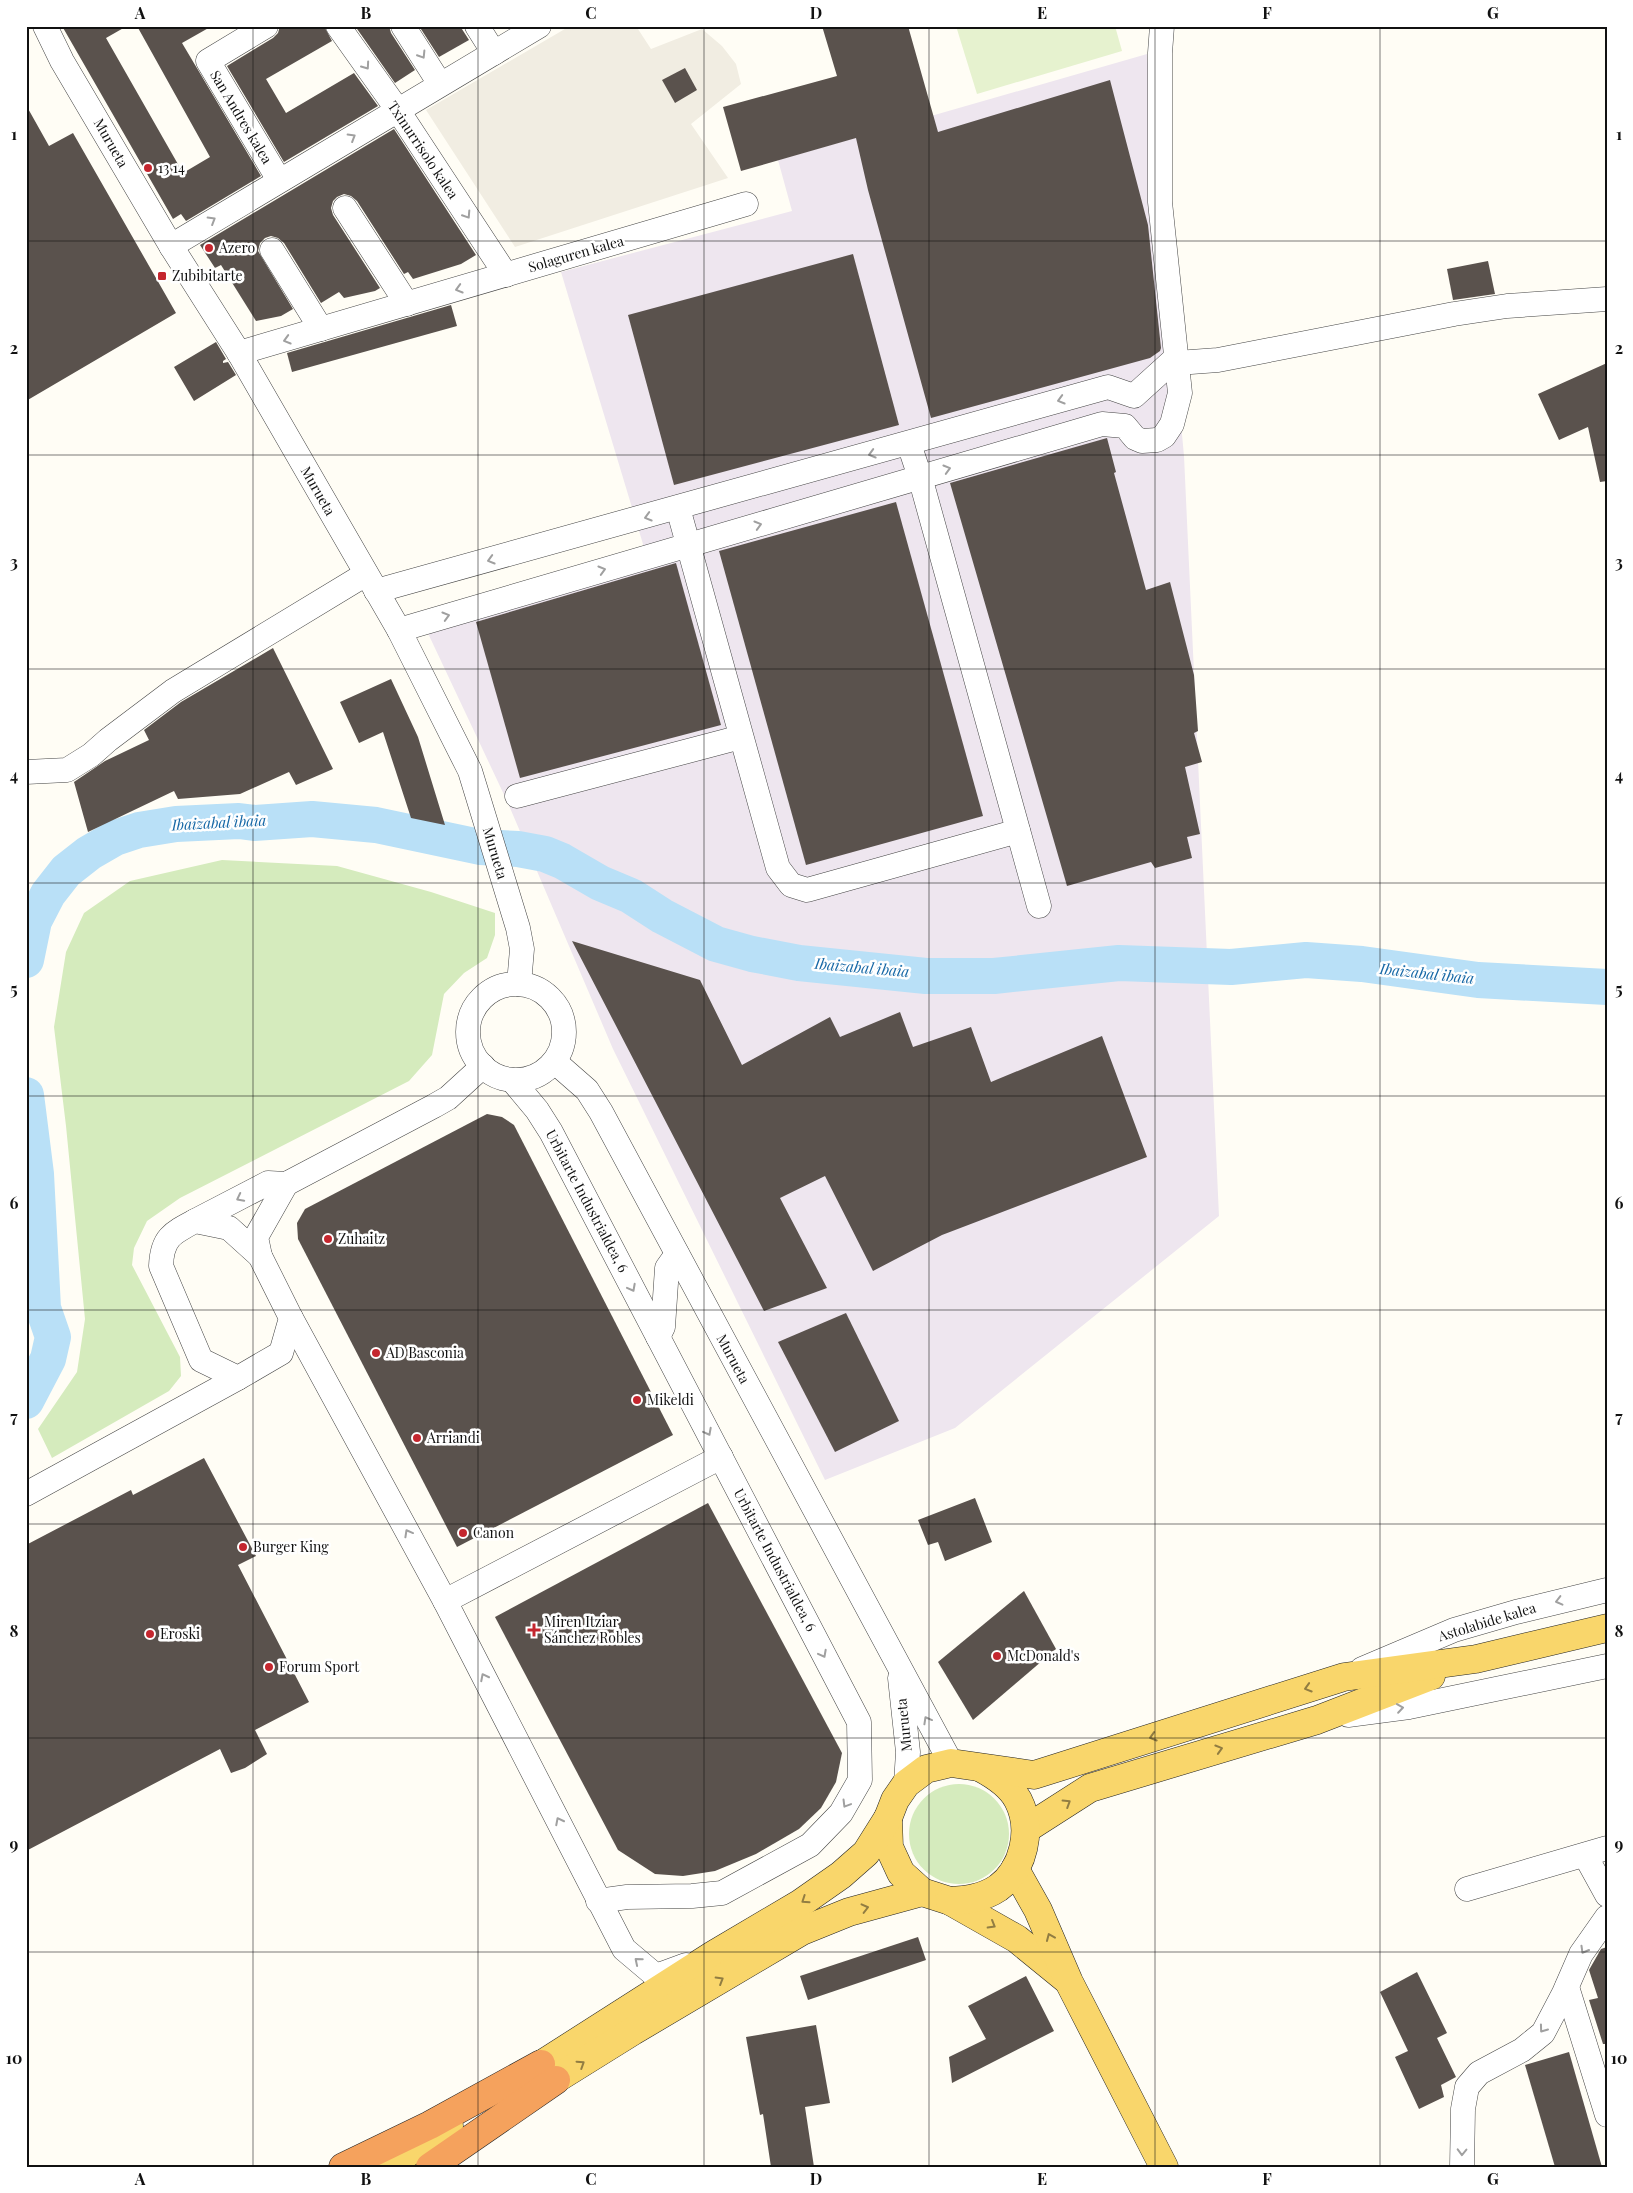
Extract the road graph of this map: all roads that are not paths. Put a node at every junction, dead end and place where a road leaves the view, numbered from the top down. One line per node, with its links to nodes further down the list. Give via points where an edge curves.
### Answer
1 (44, 26): 14 (street, Murueta)
2 (266, 26): 11 (street, San Andres kalea, via 208,62)
3 (338, 26): 10 (street, Txinurrisolo kalea, one-way to 10)
4 (403, 26): 9 (street, one-way to 9)
5 (477, 26): 8 (street)
6 (539, 26): 8 (street)
7 (1162, 26): 21 (street, via 1160,202)
8 (494, 53): 9 (street)
9 (440, 84): 10 (street)
10 (397, 109): 11 (street, one-way to 10); 16 (street, Txinurrisolo kalea, one-way to 16)
11 (279, 180): 14 (street, one-way to 11)
12 (746, 204): 16 (street, Solaguren kalea)
13 (346, 208): 18 (street)
14 (171, 246): 20 (street, Murueta)
15 (272, 250): 19 (street)
16 (506, 275): 18 (street, Solaguren kalea, one-way to 18)
17 (1607, 299): 21 (street, via 1507,306 1218,360)
18 (407, 304): 19 (street, Solaguren kalea)
19 (321, 329): 20 (street, Solaguren kalea, one-way to 20)
20 (239, 354): 29 (street, Murueta)
21 (1177, 360): 22 (street); 23 (street, via 1180,392)
22 (1134, 396): 23 (street, via 1149,392 1163,397); 24 (street, via 1124,410); 25 (street, one-way to 25, via 1108,387)
23 (1173, 416): 24 (street, via 1169,431 1157,440 1135,438)
24 (1125, 426): 26 (street, one-way to 24, via 1102,424)
25 (909, 444): 26 (street); 27 (street, one-way to 27)
26 (920, 477): 28 (street, one-way to 26); 34 (street)
27 (678, 508): 28 (street); 29 (street, one-way to 29)
28 (688, 545): 30 (street, one-way to 28); 31 (street)
29 (371, 583): 30 (street, Murueta); 32 (street, via 173,691 67,770)
30 (399, 630): 36 (street, Murueta, via 470,771 522,949)
31 (741, 737): 33 (street); 34 (street, via 778,868 791,884 807,890)
32 (26, 772)
33 (517, 796)
34 (1018, 830): 35 (street)
35 (1039, 906)
36 (519, 984): 37 (street, via 546,994 563,1019 565,1034); 38 (street, via 504,985 491,991 472,1013 469,1041)
37 (554, 1062): 39 (street, via 528,1079); 42 (street, Murueta, via 587,1090 602,1112)
38 (483, 1066): 39 (street, via 496,1076); 40 (street, via 441,1102)
39 (512, 1080): 45 (street, Urbitarte Industrialdea, 6, one-way to 45, via 551,1132)
40 (286, 1184): 41 (street, one-way to 41, via 268,1183); 43 (street, via 256,1237)
41 (195, 1221): 43 (street, via 228,1228); 46 (street, via 172,1233 161,1250 161,1266)
42 (677, 1254): 45 (street, via 666,1268 663,1327); 56 (street, Murueta)
43 (260, 1256): 44 (street)
44 (291, 1318): 47 (street, via 281,1353); 52 (street, one-way to 44)
45 (658, 1337): 49 (street, Urbitarte Industrialdea, 6, one-way to 49)
46 (201, 1360): 47 (street); 48 (street)
47 (228, 1383): 48 (street)
48 (192, 1402): 50 (street)
49 (721, 1456): 52 (street); 71 (street, Urbitarte Industrialdea, 6, one-way to 71, via 859,1722 860,1780 841,1814 810,1845 722,1894 627,1897)
50 (26, 1494)
51 (1607, 1590): 57 (street, Astolabide kalea, one-way to 57, via 1454,1630)
52 (445, 1600): 71 (street, one-way to 52)
53 (1607, 1628): 54 (main road)
54 (1476, 1659): 57 (main road); 60 (main road)
55 (1607, 1666): 59 (street)
56 (898, 1667): 61 (street, Murueta, one-way to 56); 62 (street, Murueta, via 908,1752)
57 (1344, 1677): 61 (main road, one-way to 61, via 1034,1774)
58 (1607, 1677): 59 (street, via 1552,1684)
59 (1536, 1680): 60 (street, one-way to 59, via 1409,1707)
60 (1317, 1720): 64 (main road, one-way to 60, via 1090,1788)
61 (962, 1764): 62 (main road, via 926,1769); 64 (main road, via 999,1778 1018,1801)
62 (906, 1784): 63 (main road)
63 (888, 1818): 68 (main road, via 889,1847 901,1873); 73 (main road, one-way to 73, via 866,1854 842,1875)
64 (1026, 1829): 66 (main road, via 1023,1850)
65 (1596, 1851): 67 (street); 69 (street)
66 (1015, 1870): 70 (main road, via 998,1888 975,1899); 74 (main road, one-way to 66, via 1038,1910)
67 (1467, 1889)
68 (922, 1892): 70 (main road); 76 (main road, one-way to 68, via 633,2031 802,1931 849,1912)
69 (1607, 1894)
70 (950, 1901): 74 (main road, one-way to 74, via 1017,1939)
71 (598, 1902): 73 (street, one-way to 71, via 656,1976 624,1948)
72 (1607, 1917): 75 (street, one-way to 75, via 1581,1954)
73 (713, 1955): 76 (main road)
74 (1069, 1982): 82 (main road)
75 (1567, 1987): 77 (street); 83 (street, one-way to 83, via 1543,2033 1522,2050 1479,2072 1467,2087 1463,2109)
76 (548, 2072): 78 (highway); 79 (main road); 80 (main road); 81 (highway)
77 (1607, 2115)
78 (343, 2167)
79 (386, 2167)
80 (403, 2167)
81 (430, 2167)
82 (1164, 2167)
83 (1462, 2167)

